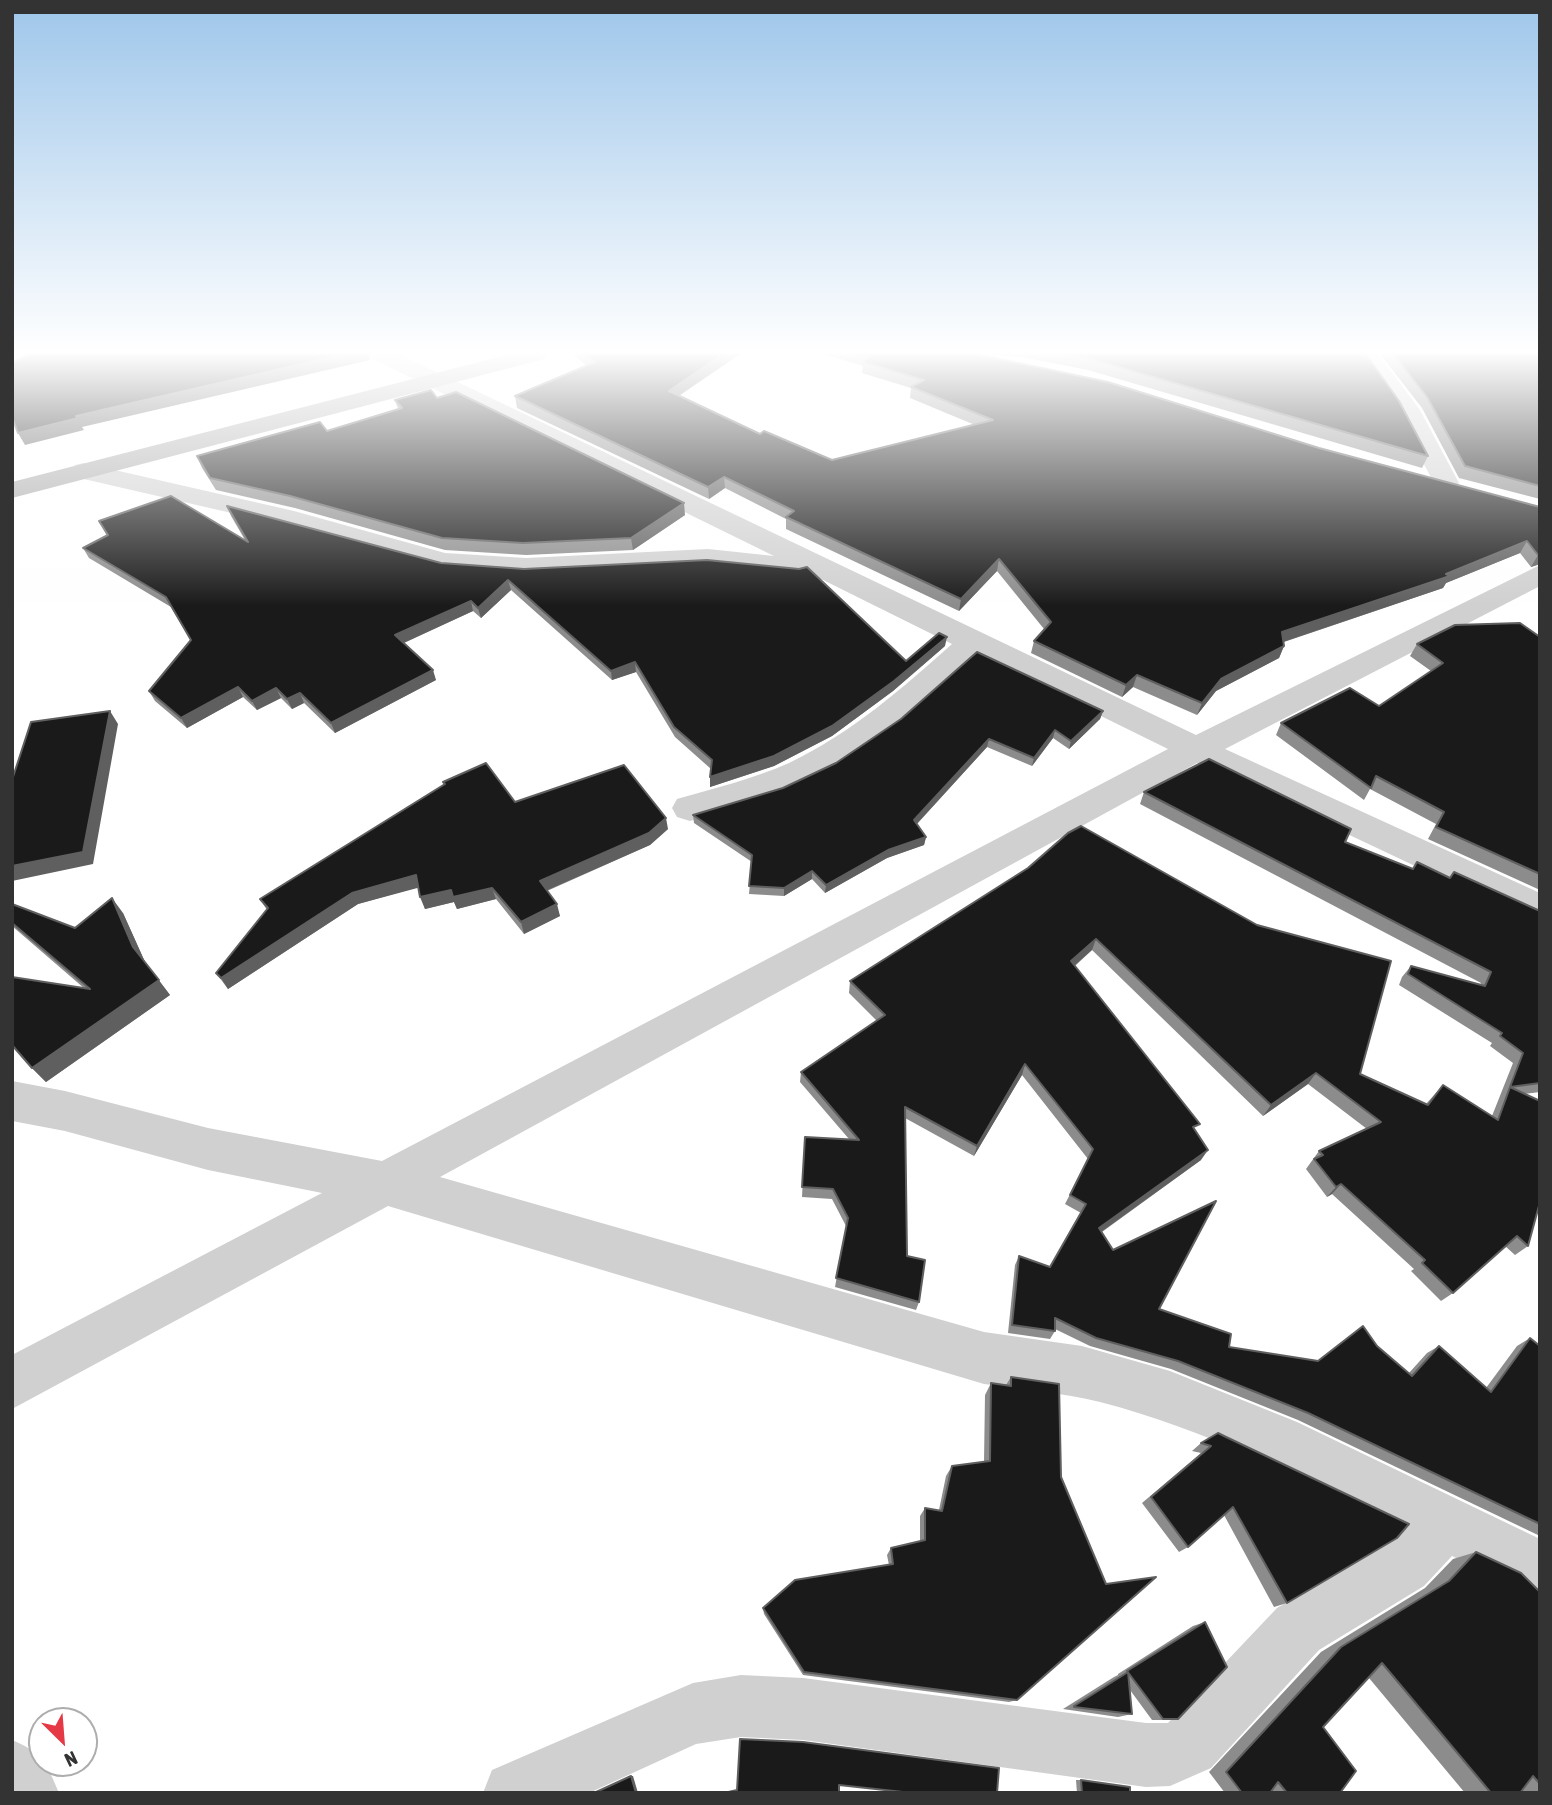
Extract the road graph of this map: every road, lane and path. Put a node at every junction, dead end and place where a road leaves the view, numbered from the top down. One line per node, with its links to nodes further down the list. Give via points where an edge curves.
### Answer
1 (163, 438): 6 (main road)
2 (203, 438): 5 (main road)
3 (555, 438): 11 (street)
4 (1423, 438): 8 (street)
5 (85, 471): 9 (main road); 11 (street, via 466,564 708,558)
6 (12, 474)
7 (1416, 475): 8 (street)
8 (1446, 483): 10 (street)
9 (12, 490)
10 (1472, 490)
11 (819, 566): 13 (street)
12 (1538, 579): 14 (street)
13 (974, 642): 14 (street); 15 (street, via 927,684 817,764)
14 (1196, 749): 16 (street); 18 (street)
15 (691, 808)
16 (1540, 910)
17 (12, 1101): 18 (street, via 208,1149)
18 (384, 1183): 19 (street); 20 (street, via 984,1358 1114,1380 1256,1430)
19 (12, 1383)
20 (1443, 1523): 21 (street); 24 (street, via 1404,1566 1298,1629 1189,1746 1170,1754 1146,1755 803,1709 741,1706 693,1714)
21 (1540, 1570)
22 (12, 1772): 23 (street)
23 (27, 1793)
24 (515, 1793)

